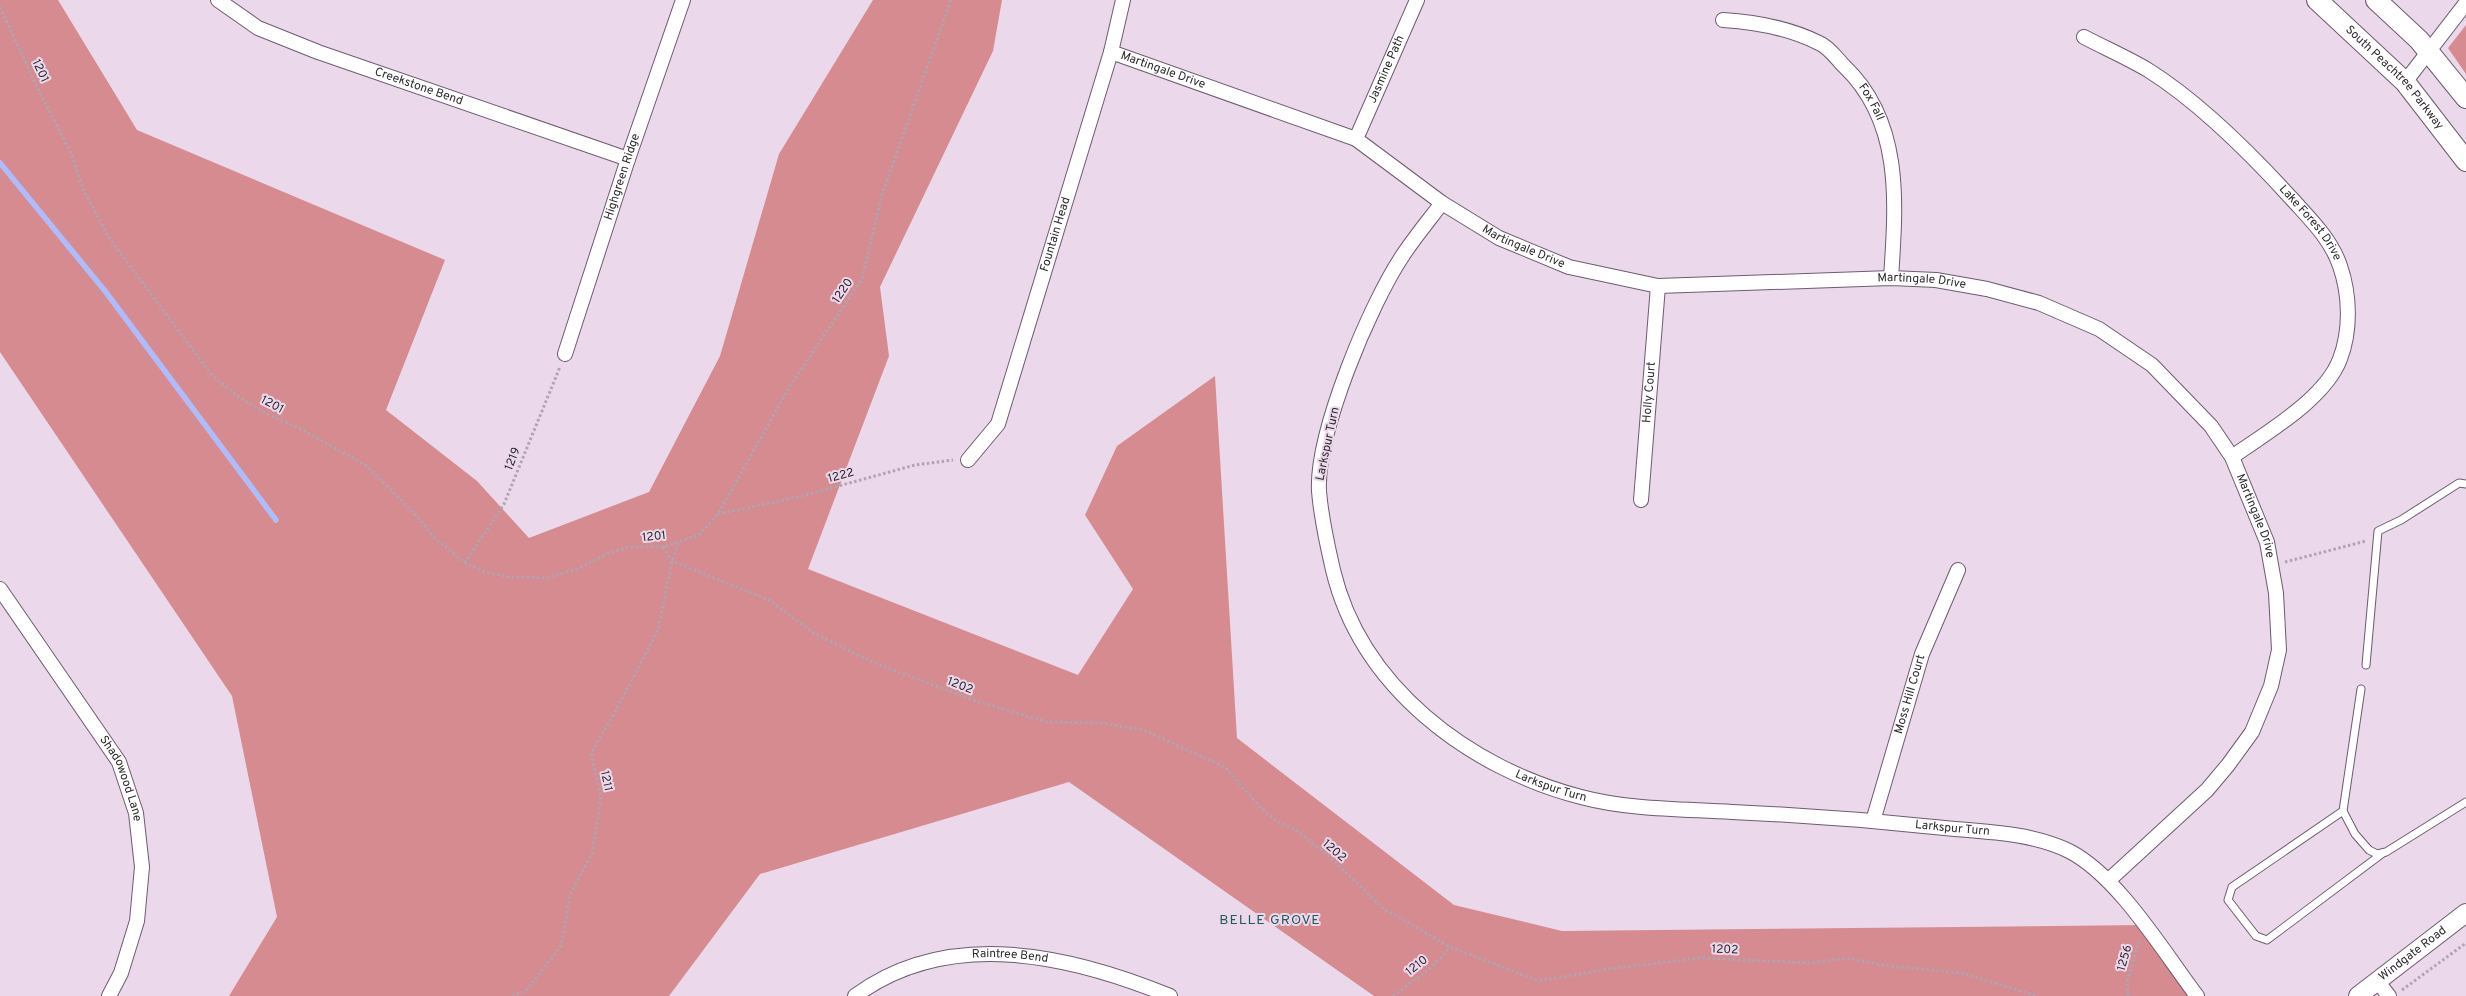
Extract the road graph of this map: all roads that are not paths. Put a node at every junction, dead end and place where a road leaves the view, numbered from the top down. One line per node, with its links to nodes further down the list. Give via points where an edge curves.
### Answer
1 (218, 0): 15 (street, Creekstone Bend, via 258,28 318,52)
2 (683, 0): 15 (street, Highgreen Ridge)
3 (1123, 0): 10 (street, Fountain Head)
4 (1417, 0): 14 (street, Jasmine Path)
5 (2317, 0): 12 (main road, South Peachtree Parkway)
6 (2376, 0): 11 (main road)
7 (2466, 4): 11 (street)
8 (1723, 20): 18 (street, Fox Fall, via 1782,29 1821,43 1868,92 1881,117 1893,165 1895,224)
9 (2084, 37): 21 (street, Lake Forest Drive, via 2148,71 2204,114 2261,165 2323,234 2340,265 2347,297 2348,327 2340,360 2322,387 2304,404)
10 (1111, 52): 14 (street, Martingale Drive); 22 (street, Fountain Head, via 998,424)
11 (2429, 52): 12 (street); 13 (main road)
12 (2406, 82): 16 (main road, South Peachtree Parkway)
13 (2466, 98)
14 (1356, 138): 17 (street, Martingale Drive)
15 (628, 159): 20 (street, Highgreen Ridge)
16 (2466, 161)
17 (1442, 203): 19 (street, Martingale Drive, via 1499,238 1569,267); 31 (street, Larkspur Turn, via 1402,256 1382,290 1349,366 1322,461 1319,489 1335,577 1353,624 1387,678 1416,710 1449,736 1503,770 1559,791 1606,803)
18 (1892, 278): 19 (street, Martingale Drive); 21 (street, Martingale Drive, via 1936,280 1987,289 2039,303 2099,330 2152,365 2211,426)
19 (1658, 286): 24 (street, Holly Court)
20 (565, 354)
21 (2232, 458): 33 (street, Martingale Drive, via 2267,542 2273,566 2279,650 2271,686 2252,732 2207,790)
22 (968, 460)
23 (2466, 484): 27 (lane, via 2459,483 2378,531)
24 (1641, 500)
25 (1958, 570): 31 (street, Moss Hill Court, via 1922,654)
26 (0, 589): 36 (street, Shadowood Lane, via 119,762 136,813 142,867 137,921 131,948)
27 (2366, 665)
28 (2361, 689): 30 (lane)
29 (2466, 802): 32 (lane)
30 (2343, 811): 32 (lane, via 2355,834 2369,850); 32 (lane, via 2232,887 2228,900 2256,936 2267,940)
31 (1873, 821): 33 (street, Larkspur Turn, via 2042,841 2070,852)
32 (2383, 853)
33 (2109, 880): 39 (street, Larkspur Turn)
34 (2466, 913): 35 (street, Windgate Road)
35 (2378, 981): 40 (street, Windgate Road); 41 (street)
36 (109, 996)
37 (855, 996): 38 (street, Raintree Bend, via 907,966 939,957 970,954 1021,956 1076,965 1131,980)
38 (1170, 996)
39 (2197, 996)
40 (2358, 996)
41 (2389, 996)

